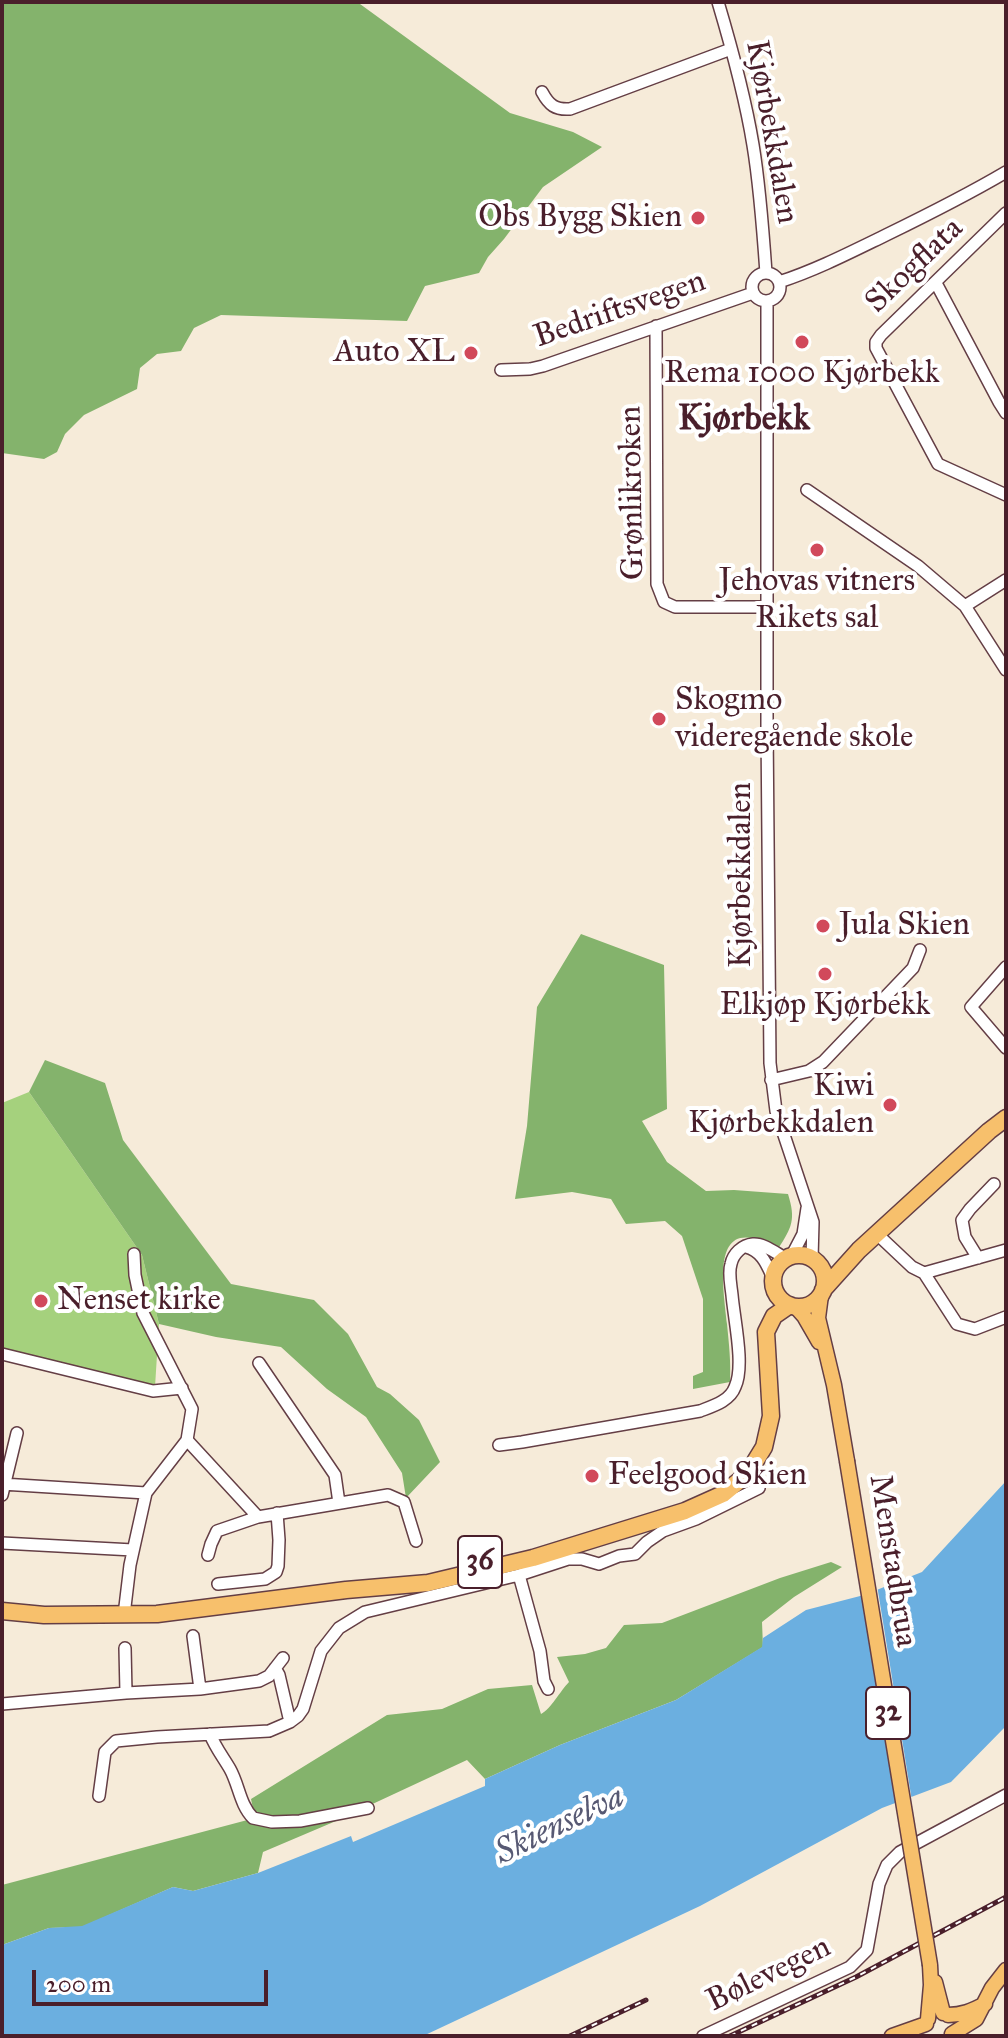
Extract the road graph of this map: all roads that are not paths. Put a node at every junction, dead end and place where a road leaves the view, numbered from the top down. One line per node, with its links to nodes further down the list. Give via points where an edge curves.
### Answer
1 (718, 2): 2 (street, Kjørbekkdalen)
2 (731, 49): 3 (street, via 570,109 556,108); 6 (street, Kjørbekkdalen, via 757,168)
3 (542, 92)
4 (1006, 172): 7 (street, via 864,246)
5 (1006, 213): 8 (street, Skogflata)
6 (766, 273): 7 (street); 9 (street, via 754,279)
7 (779, 282): 10 (street, via 779,292)
8 (936, 283): 13 (street); 15 (street, Skogflata, via 881,335 876,348 938,464)
9 (753, 293): 10 (street); 11 (street, Bedriftsvegen)
10 (767, 301): 18 (street, Kjørbekkdalen)
11 (656, 326): 12 (street, Bedriftsvegen, via 543,366); 18 (street, Grønlikroken, via 659,593 675,607)
12 (501, 370)
13 (1006, 413)
14 (807, 490): 17 (street, via 937,580)
15 (1006, 495)
16 (1006, 580): 17 (street)
17 (965, 606): 19 (street)
18 (767, 607): 23 (street, Kjørbekkdalen)
19 (1006, 670)
20 (920, 950): 23 (street, via 913,968 823,1062)
21 (1006, 967): 22 (street, via 971,1007)
22 (1006, 1048)
23 (771, 1080): 28 (street, Kjørbekkdalen)
24 (1006, 1110): 26 (highway, 36)
25 (1006, 1118): 26 (highway, 36)
26 (989, 1131): 29 (highway, 36)
27 (994, 1184): 35 (street, via 962,1220)
28 (807, 1204): 34 (street, via 803,1234); 36 (street, Kjørbekkdalen)
29 (877, 1234): 31 (highway, 36); 37 (street)
30 (746, 1247): 34 (street, via 754,1244); 38 (street, via 762,1256); 49 (street, via 735,1253 730,1265 740,1368 735,1389 723,1401 700,1411)
31 (859, 1250): 36 (highway, 36, via 827,1262); 39 (highway, 36)
32 (1006, 1250): 35 (street)
33 (134, 1254): 46 (street, via 143,1313)
34 (789, 1258): 36 (highway, 36); 38 (highway, 36, via 778,1267)
35 (978, 1258): 37 (street)
36 (814, 1261): 39 (highway, via 825,1278)
37 (924, 1273): 41 (street, via 957,1324 975,1329)
38 (774, 1285): 40 (highway); 45 (highway, 36, via 759,1332)
39 (822, 1292): 40 (highway, 36, via 813,1303); 43 (main road, Menstadbrua / 32, via 818,1318)
40 (793, 1306): 43 (main road, Menstadbrua / 32); 45 (highway, 36, via 774,1316 766,1332)
41 (1006, 1317)
42 (2, 1354): 46 (street, via 153,1391)
43 (826, 1357): 79 (main road, Menstadbrua / 32, bridge)
44 (259, 1363): 54 (street, via 335,1475)
45 (768, 1381): 57 (highway, 36, via 771,1416 764,1447 723,1494 685,1511)
46 (182, 1388): 48 (street, via 192,1409)
47 (17, 1433): 50 (street)
48 (187, 1440): 53 (street); 56 (street)
49 (499, 1445)
50 (7, 1452): 51 (street)
51 (3, 1488): 53 (street)
52 (759, 1488): 62 (street, via 663,1531 635,1554)
53 (146, 1493): 60 (street)
54 (339, 1503): 55 (street); 58 (street, via 388,1495 404,1502)
55 (277, 1513): 56 (street); 64 (street, via 276,1572 265,1579)
56 (258, 1517): 61 (street, via 217,1531)
57 (612, 1530): 62 (street); 66 (highway, 36, via 533,1558 439,1581 208,1609)
58 (416, 1541)
59 (2, 1543): 60 (street)
60 (133, 1550): 66 (street)
61 (208, 1555)
62 (619, 1556): 63 (street, via 599,1564 568,1559)
63 (519, 1575): 71 (street); 74 (street, via 386,1605 349,1621 321,1651 303,1709)
64 (218, 1584)
65 (2, 1603): 66 (highway, 36)
66 (124, 1610): 67 (highway, 36, via 44,1615)
67 (2, 1611)
68 (193, 1636): 70 (street)
69 (125, 1648): 72 (street)
70 (200, 1689): 72 (street); 74 (street, via 259,1681 279,1663)
71 (548, 1689)
72 (126, 1693): 73 (street)
73 (2, 1704)
74 (290, 1722): 75 (street, via 269,1731)
75 (210, 1734): 77 (street, via 113,1743 102,1762); 78 (street, via 253,1818 300,1821)
76 (1006, 1795): 85 (street, Bølevegen, via 900,1852 887,1865 867,1950 850,1967)
77 (99, 1796)
78 (368, 1808)
79 (930, 1965): 82 (main road, Menstadbrua / 32); 83 (main road, Menstadbrua / 32)
80 (1006, 1970): 81 (main road, 32)
81 (985, 2004): 82 (main road, via 959,2015); 84 (main road, 32, via 976,2019)
82 (946, 2014): 83 (main road, via 932,2015); 84 (main road, 32, via 954,2023)
83 (928, 2026): 86 (main road)
84 (951, 2035)
85 (703, 2036)
86 (892, 2036)

